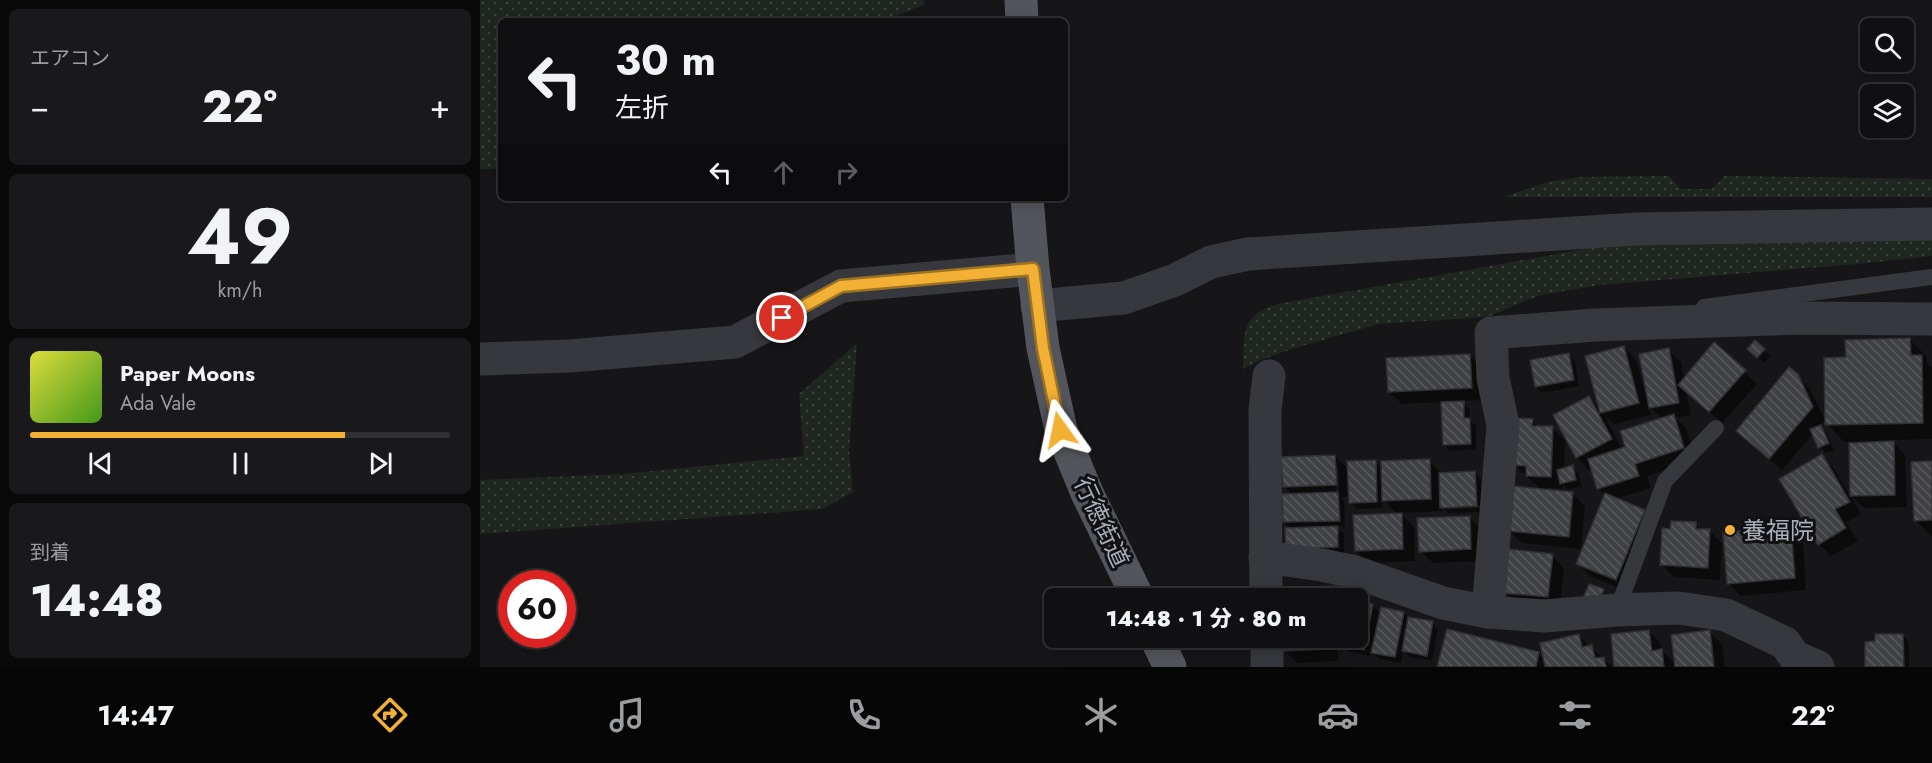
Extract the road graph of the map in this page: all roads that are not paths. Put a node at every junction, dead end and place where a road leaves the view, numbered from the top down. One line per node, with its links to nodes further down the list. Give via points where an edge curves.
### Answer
1 (1022, 0): 2 (main road)
2 (1022, 18)
3 (1027, 201): 5 (main road, 行徳街道)
4 (1932, 224): 7 (street, via 1636,229 1248,254 1211,262 1124,298)
5 (1033, 269): 7 (main road, 行徳街道); 10 (street, via 841,286 735,342)
6 (1932, 276): 9 (lane, via 1702,307)
7 (1037, 306): 14 (main road, 行徳街道, via 1060,430)
8 (1932, 319): 9 (street, via 1798,318)
9 (1636, 324): 17 (street, via 1491,333 1493,378 1503,425)
10 (480, 359)
11 (1269, 376): 13 (street, via 1265,410)
12 (1716, 428): 16 (lane, via 1665,481)
13 (1265, 557): 15 (street); 17 (street, via 1355,572 1443,603)
14 (1133, 588)
15 (1266, 588)
16 (1617, 610): 17 (street, via 1544,616); 22 (street, via 1679,608 1726,615 1785,643 1795,657)
17 (1488, 612)
18 (1161, 648): 20 (main road)
19 (1267, 648): 21 (street)
20 (1170, 667)
21 (1267, 667)
22 (1818, 667)

